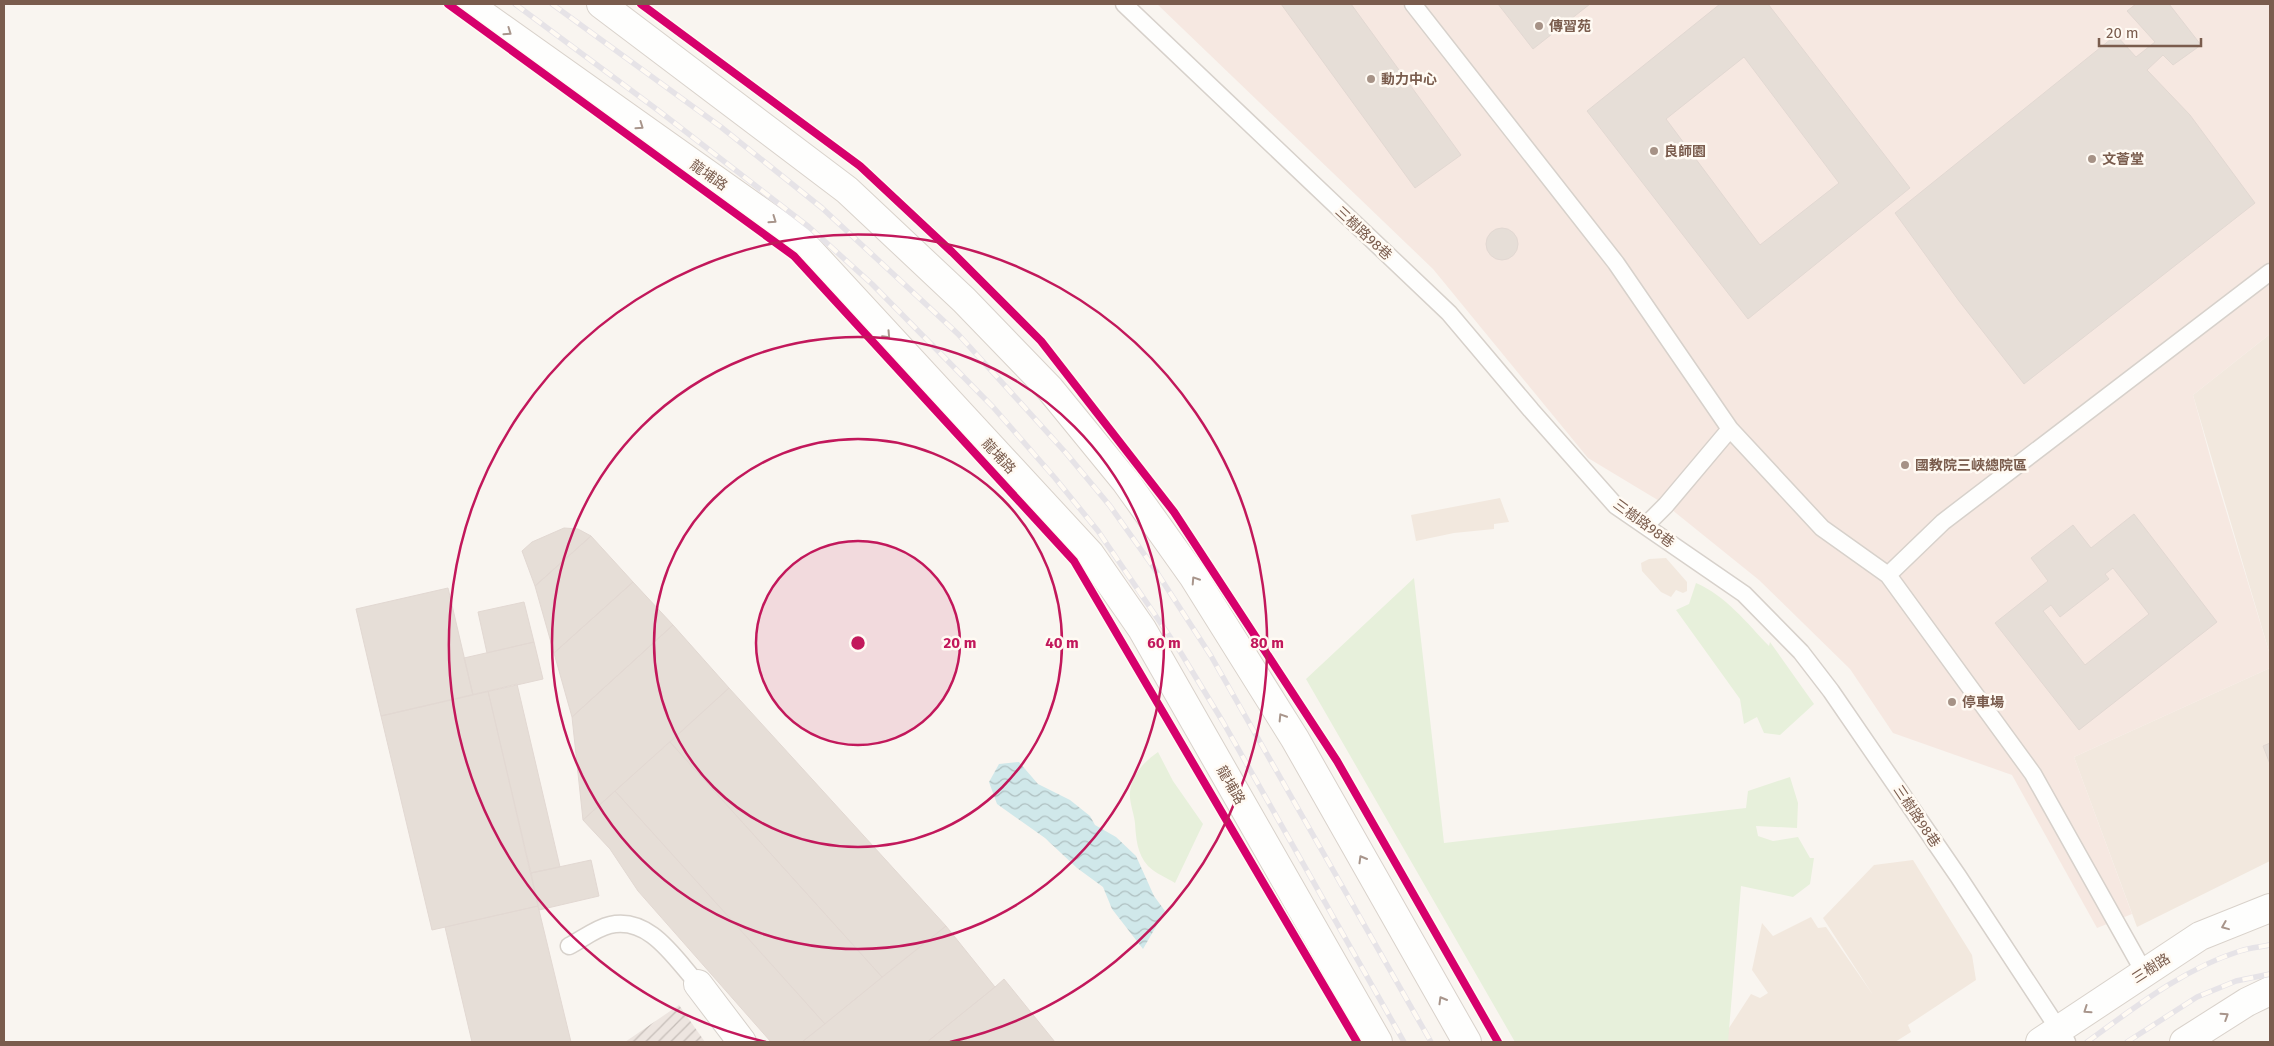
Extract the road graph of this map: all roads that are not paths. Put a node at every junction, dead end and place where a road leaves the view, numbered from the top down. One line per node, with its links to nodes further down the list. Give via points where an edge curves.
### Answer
1 (468, 4): 16 (street, 龍埔路, one-way to 16, via 799,239 1090,554 1142,629)
2 (601, 4): 17 (street, one-way to 2, via 1295,739 1193,576 1126,482 1050,389 964,300 847,190)
3 (1124, 4): 7 (lane, 三樹路98巷, via 1449,313 1616,506)
4 (1413, 4): 6 (lane, via 1616,263)
5 (2270, 272): 8 (lane, via 1943,522)
6 (1730, 429): 7 (lane); 8 (lane, via 1822,528)
7 (1646, 525): 14 (lane, 三樹路98巷, via 1744,594 1801,652 1947,860)
8 (1888, 575): 11 (lane, via 2033,774)
9 (2270, 908): 11 (street, 三樹路, one-way to 11, via 2200,936)
10 (569, 946): 12 (lane, via 609,925 632,923 652,934)
11 (2144, 972): 14 (street, 三樹路, one-way to 14)
12 (698, 984): 15 (street)
13 (2270, 991): 18 (street, one-way to 13)
14 (2055, 1038)
15 (742, 1042)
16 (1378, 1042)
17 (1466, 1042)
18 (2184, 1042)

